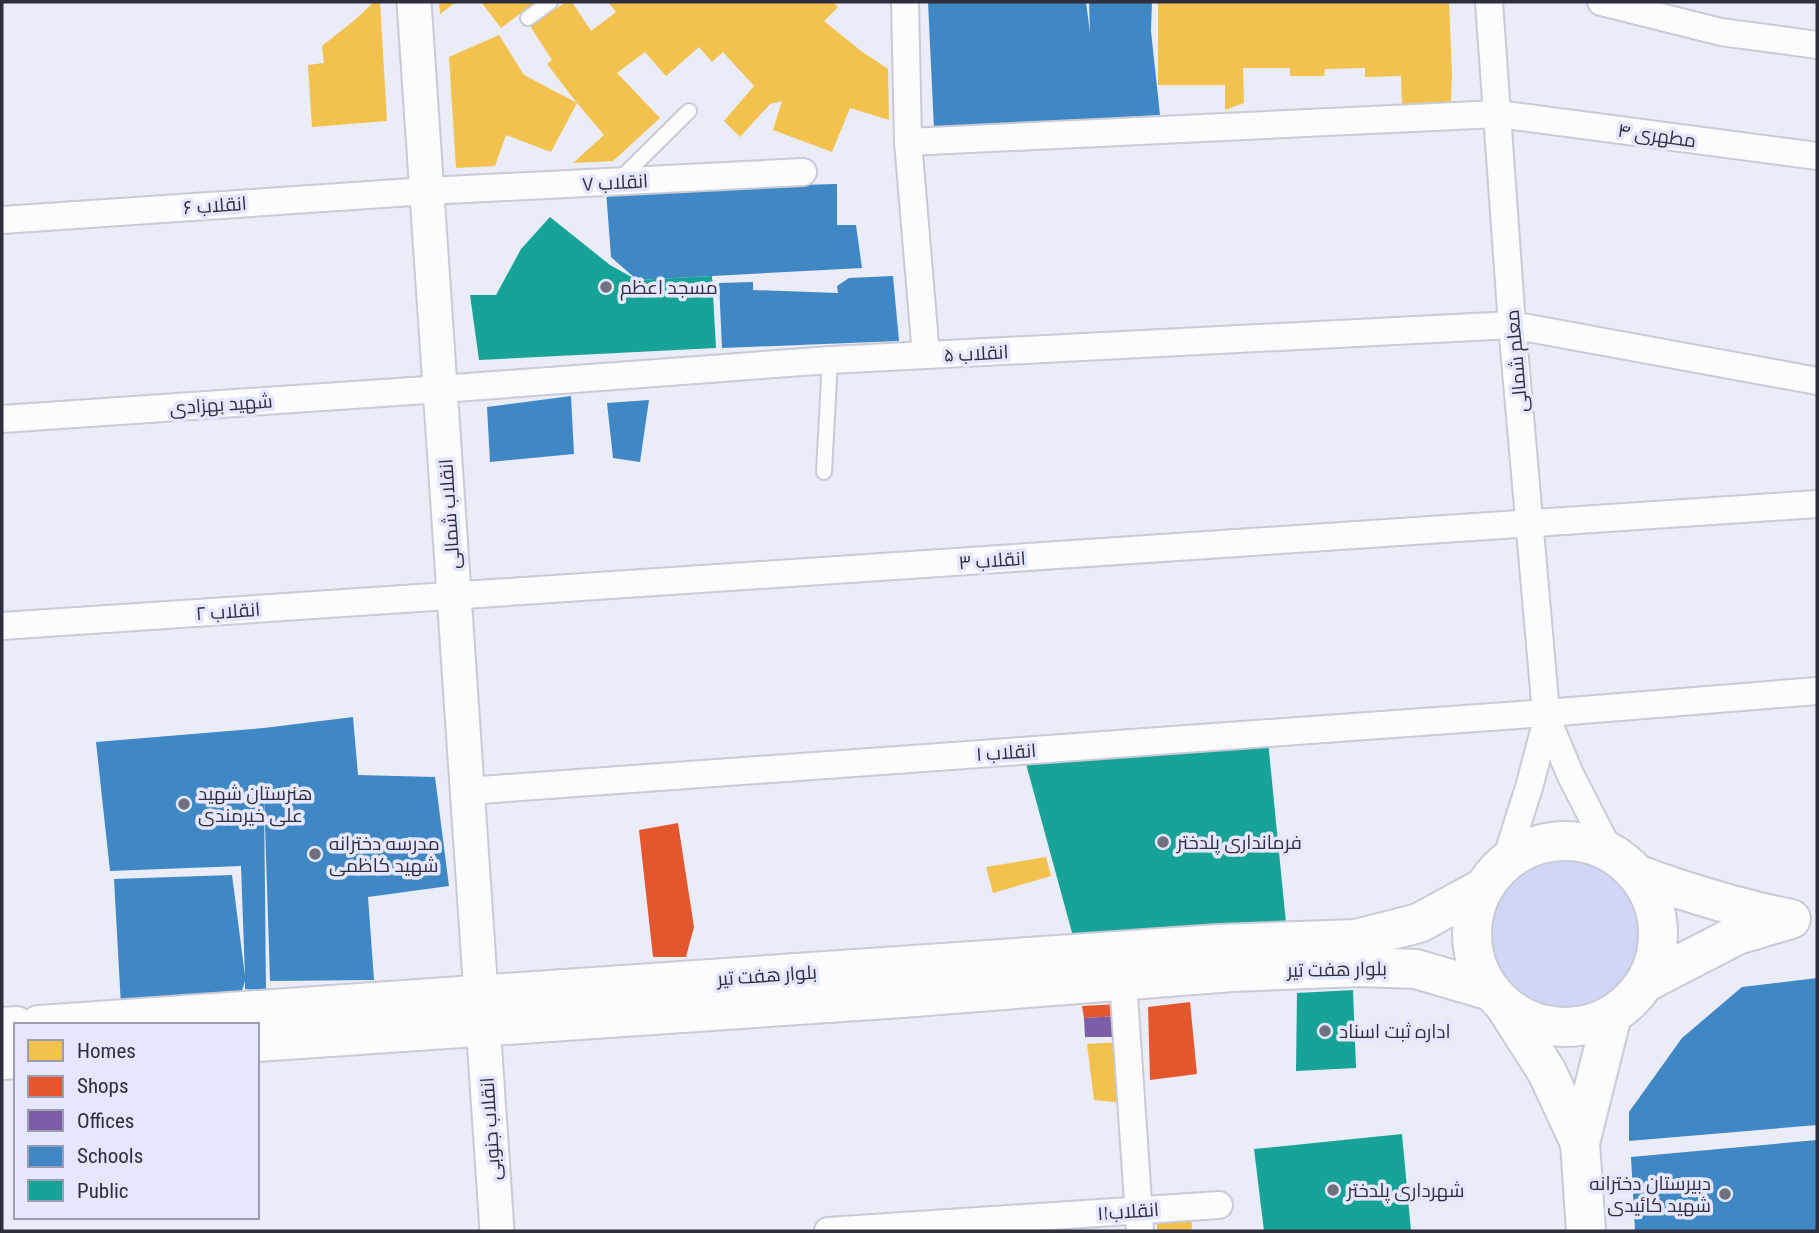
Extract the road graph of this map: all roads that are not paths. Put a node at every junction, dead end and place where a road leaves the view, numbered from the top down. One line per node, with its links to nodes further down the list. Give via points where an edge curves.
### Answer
1 (414, 2): 14 (street, انقلاب شمالی)
2 (550, 2): 6 (lane)
3 (905, 2): 10 (street)
4 (1489, 2): 9 (street, معلم شمالی)
5 (1601, 2): 7 (street, via 1720,32)
6 (528, 18)
7 (1817, 45)
8 (689, 111): 13 (lane)
9 (1498, 114): 10 (street, مطهری ۴); 11 (street, مطهری ۴); 16 (street, معلم شمالی)
10 (908, 142): 17 (street)
11 (1817, 156)
12 (803, 172): 13 (street, انقلاب ۷)
13 (617, 182): 14 (street, انقلاب ۷)
14 (427, 191): 15 (street, انقلاب ۶); 20 (street, انقلاب شمالی)
15 (2, 220)
16 (1512, 325): 17 (street, انقلاب ۵); 19 (street, انقلاب ۵); 24 (street, معلم شمالی)
17 (926, 355): 18 (street, انقلاب ۵)
18 (830, 360): 20 (street, انقلاب ۵); 22 (lane)
19 (1817, 381)
20 (441, 390): 21 (street, شهید بهزادی); 25 (street, انقلاب شمالی)
21 (2, 419)
22 (824, 472)
23 (1817, 504): 24 (street, انقلاب ۳)
24 (1531, 523): 25 (street, انقلاب ۳); 28 (street, معلم شمالی)
25 (454, 596): 26 (street, انقلاب ۲); 29 (street, انقلاب شمالی)
26 (2, 626)
27 (1817, 691): 28 (street, انقلاب ۱)
28 (1546, 716): 29 (street, انقلاب ۱); 30 (street, via 1570,774); 31 (street, via 1531,784)
29 (467, 791): 36 (street, انقلاب شمالی)
30 (1624, 864): 31 (main road, via 1585,843 1557,842 1529,848); 32 (main road, via 1682,891 1738,908); 34 (main road, via 1651,898 1658,926 1656,955)
31 (1495, 875): 35 (main road, via 1474,913 1472,940 1478,967); 36 (main road, بلوار هفت تیر, via 1419,923 1356,939 1218,944)
32 (1804, 918): 34 (main road, via 1737,935)
33 (1123, 981): 35 (main road, بلوار هفت تیر, via 1232,972 1416,968); 36 (main road, بلوار هفت تیر, via 902,998); 42 (street)
34 (1646, 982): 37 (main road)
35 (1498, 999): 37 (main road, via 1530,1020 1557,1027 1586,1025); 40 (main road, via 1547,1072)
36 (482, 1011): 38 (main road, بلوار هفت تیر); 39 (main road, بلوار هفت تیر); 44 (street, انقلاب جنوبی)
37 (1612, 1015): 40 (main road)
38 (102, 1023)
39 (259, 1042)
40 (1580, 1143): 46 (main road)
41 (1219, 1205): 42 (street, انقلاب۱۱)
42 (1140, 1221): 43 (street, انقلاب۱۱)
43 (974, 1226): 45 (street, انقلاب۱۱)
44 (497, 1231)
45 (828, 1231)
46 (1586, 1231)

